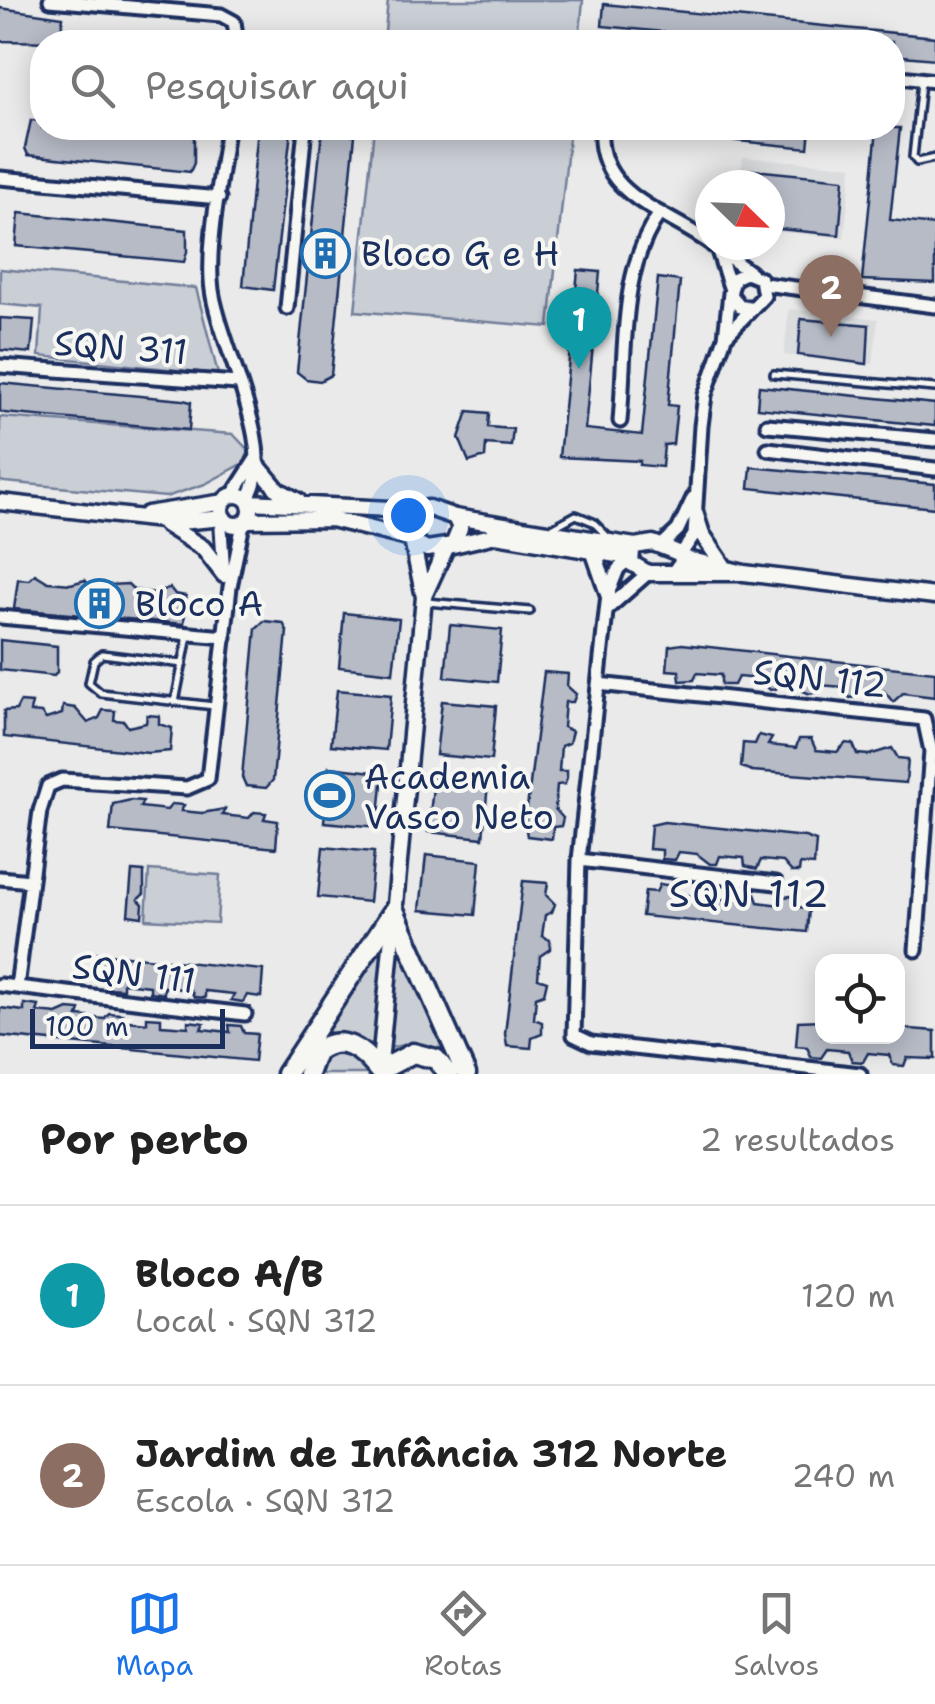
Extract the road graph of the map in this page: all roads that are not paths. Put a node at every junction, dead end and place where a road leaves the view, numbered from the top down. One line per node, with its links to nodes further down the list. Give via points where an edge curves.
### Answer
1 (50, 0): 2 (street, via 221,15)
2 (235, 30)
3 (905, 77): 4 (street)
4 (921, 79): 5 (street); 9 (lane, via 913,158)
5 (935, 81)
6 (226, 140): 11 (street, SQN 311)
7 (305, 140): 22 (street)
8 (600, 140): 12 (street, via 607,170)
9 (935, 158)
10 (0, 178): 11 (street)
11 (219, 198): 26 (street, SQN 311, via 212,292)
12 (660, 213): 13 (street); 28 (street, via 644,234 634,266)
13 (695, 235)
14 (718, 260): 18 (street)
15 (733, 260): 16 (street)
16 (751, 273): 17 (street); 18 (street, via 740,274)
17 (764, 284): 19 (street); 20 (street)
18 (730, 291): 20 (street, via 740,307); 23 (street)
19 (804, 291): 20 (street); 21 (street)
20 (756, 304): 23 (street)
21 (935, 306)
22 (287, 308)
23 (725, 337): 37 (street, via 706,395)
24 (0, 366): 26 (street, SQN 311)
25 (774, 374): 27 (lane)
26 (238, 383): 32 (street, SQN 311)
27 (935, 388)
28 (620, 420)
29 (767, 424): 30 (street)
30 (935, 440)
31 (768, 449): 33 (street)
32 (258, 462): 34 (street); 36 (street, via 278,490)
33 (935, 469)
34 (238, 500): 36 (street); 39 (street); 41 (street); 43 (street)
35 (0, 502): 39 (street)
36 (304, 504): 38 (street)
37 (694, 505): 45 (street); 49 (street, via 692,541); 50 (street, via 702,534)
38 (410, 510): 40 (street, via 430,508); 44 (street, via 403,524)
39 (136, 516): 42 (street)
40 (455, 517): 46 (street, via 460,528); 48 (street, via 612,542)
41 (224, 519): 42 (street); 43 (street); 53 (street, SQN 111)
42 (155, 520): 53 (street, via 203,548)
43 (245, 522): 44 (street, via 331,519); 53 (street, SQN 111)
44 (408, 541): 46 (street); 55 (street)
45 (662, 545): 48 (street); 49 (street)
46 (450, 546): 47 (street, via 496,534); 55 (street)
47 (592, 550): 48 (street); 56 (street)
48 (631, 554): 51 (street); 56 (street, via 618,569)
49 (680, 560): 50 (street); 51 (street); 52 (street, via 727,577)
50 (723, 565): 52 (street)
51 (648, 572): 56 (street)
52 (744, 573): 54 (street)
53 (227, 581): 60 (street, SQN 111)
54 (935, 596)
55 (424, 600): 57 (lane); 69 (street)
56 (608, 601): 62 (street)
57 (530, 611)
58 (0, 616): 59 (street)
59 (188, 634): 60 (street); 61 (lane)
60 (225, 637): 64 (street, SQN 111)
61 (183, 664): 63 (lane); 63 (lane, via 102,654 90,671 95,691)
62 (598, 684): 65 (street); 70 (street, SQN 112, via 924,720 931,752)
63 (176, 702): 64 (lane)
64 (219, 706): 67 (street, SQN 111, via 210,772 197,786 62,780 48,786)
65 (579, 860): 68 (street); 79 (street, via 572,1017 577,1039)
66 (0, 878): 67 (street)
67 (30, 881): 72 (street, SQN 111)
68 (776, 882)
69 (394, 910): 74 (street); 75 (main road); 78 (main road)
70 (916, 950)
71 (0, 985): 72 (street, SQN 111)
72 (17, 986): 73 (street, SQN 111)
73 (245, 1014)
74 (379, 1073): 76 (main road, via 358,1049 338,1043 316,1052); 77 (main road, via 412,1053 436,1058)
75 (286, 1074)
76 (308, 1074)
77 (448, 1074)
78 (466, 1074)
79 (860, 1074)

